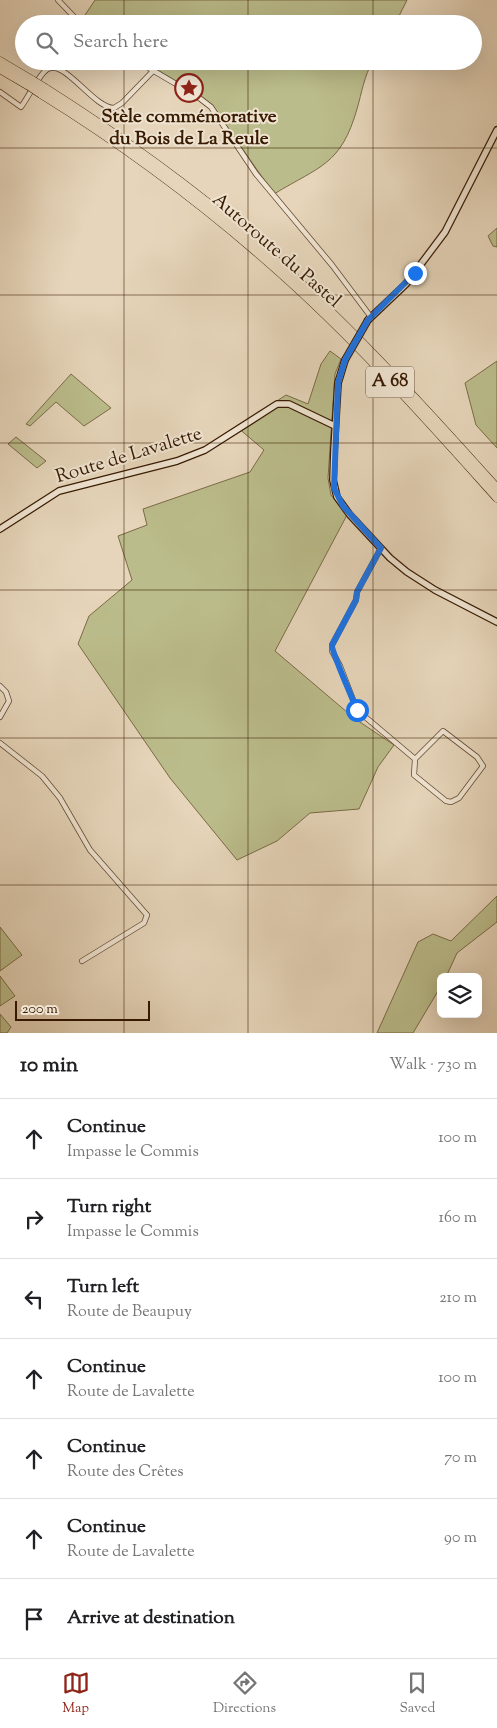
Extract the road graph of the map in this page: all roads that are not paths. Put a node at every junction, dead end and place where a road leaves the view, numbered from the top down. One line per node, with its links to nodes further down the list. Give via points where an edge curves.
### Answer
1 (58, 0): 2 (street)
2 (72, 15)
3 (0, 61): 8 (highway, Autoroute du Pastel / A 68)
4 (0, 69): 8 (highway, Autoroute du Pastel / A 68)
5 (45, 70): 10 (street, via 21,107)
6 (61, 70): 7 (street, via 97,102 114,108)
7 (154, 70): 12 (street, via 211,107 256,174 332,265)
8 (30, 83): 9 (highway, Autoroute du Pastel / A 68, bridge)
9 (43, 91): 14 (highway, Autoroute du Pastel / A 68, via 164,169 278,262 363,343); 15 (highway, Autoroute du Pastel / A 68, via 164,177 278,271 358,348)
10 (0, 92)
11 (497, 130): 12 (street, via 454,216 406,284)
12 (370, 319): 13 (street, bridge, via 345,360 338,383)
13 (336, 423): 16 (street, Route de Lavalette, via 321,420 289,404 277,404 205,450 177,461 59,491); 17 (street, via 333,480 337,497)
14 (497, 488)
15 (497, 498)
16 (0, 529)
17 (381, 548): 18 (street, via 407,572 435,590); 22 (street, via 357,592 332,651 357,710)
18 (497, 622)
19 (0, 686): 20 (street, via 9,701)
20 (0, 717)
21 (0, 743): 23 (street, via 42,776 60,798 90,850 148,917 144,923)
22 (415, 758): 22 (street, via 414,775 435,794 451,802 460,798 483,766 477,757 443,731)
23 (82, 961)

